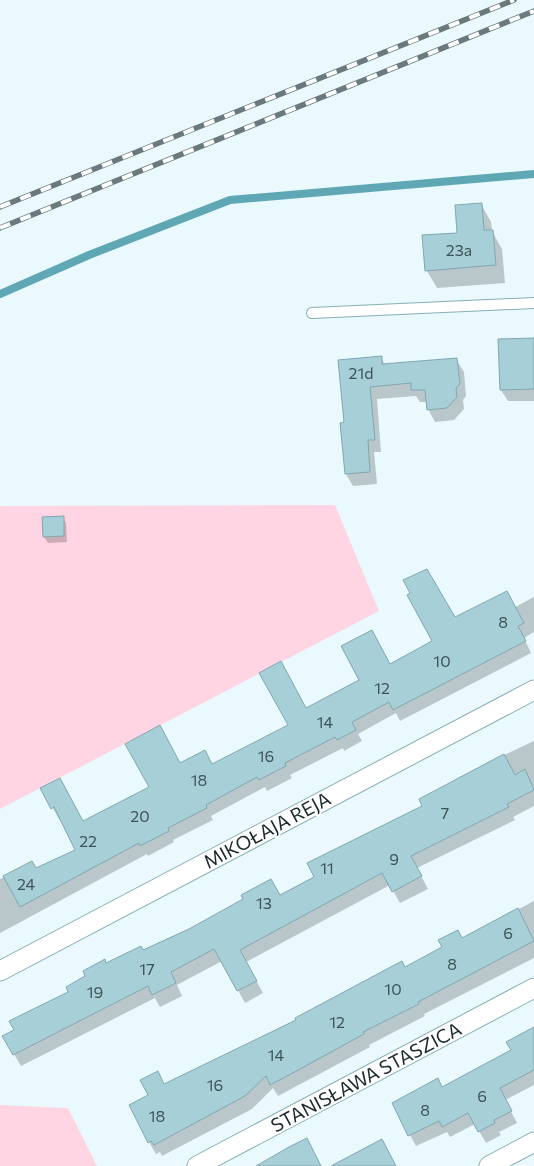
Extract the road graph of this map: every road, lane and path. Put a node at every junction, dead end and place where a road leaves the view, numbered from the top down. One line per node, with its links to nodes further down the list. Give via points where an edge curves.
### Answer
1 (534, 303): 2 (lane)
2 (312, 314)
3 (534, 690): 4 (street, MIKOŁAJA REJA)
4 (0, 970)
5 (534, 988): 7 (street, STANISŁAWA STASZICA)
6 (534, 1142): 8 (street)
7 (197, 1166)
8 (489, 1166)

